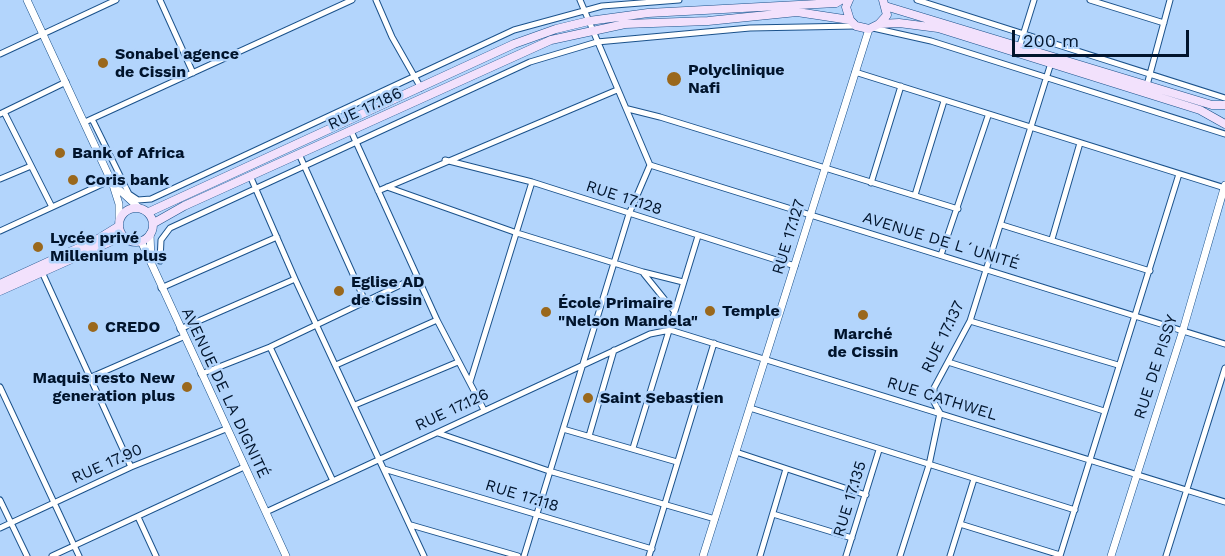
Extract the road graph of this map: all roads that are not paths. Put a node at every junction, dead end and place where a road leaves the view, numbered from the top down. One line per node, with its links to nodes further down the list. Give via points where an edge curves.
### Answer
1 (27, 0): 22 (street)
2 (116, 0): 22 (street)
3 (160, 0): 28 (street)
4 (352, 0): 28 (street)
5 (376, 0): 31 (street)
6 (580, 0): 15 (street)
7 (680, 0): 15 (street)
8 (841, 0): 16 (main road)
9 (849, 0): 17 (main road, via 846,7)
10 (917, 0): 21 (street)
11 (1034, 0): 21 (street)
12 (1090, 0): 18 (street)
13 (1170, 0): 18 (street)
14 (884, 3): 19 (main road, via 887,15); 24 (main road)
15 (584, 10): 16 (street); 31 (street, via 514,30)
16 (589, 21): 20 (street); 35 (main road, via 514,44)
17 (853, 23): 19 (main road, RUE 17.186); 20 (main road, RUE 17.186, via 797,12 625,24); 23 (street)
18 (1164, 23): 29 (street)
19 (874, 27): 26 (main road, RUE 17.186, via 899,22 938,28); 27 (street, RUE 17.127); 30 (street)
20 (592, 30): 23 (street); 46 (main road, RUE 17.186, via 524,51)
21 (1024, 32): 24 (street); 29 (street)
22 (43, 34): 25 (street); 32 (street)
23 (597, 42): 36 (street); 48 (street, via 530,62)
24 (1020, 45): 33 (main road)
25 (0, 54)
26 (1051, 63): 30 (street, RUE 17.137); 44 (main road, RUE 17.186, via 1200,110)
27 (855, 72): 34 (street); 55 (street, RUE 17.127)
28 (193, 73): 43 (street)
29 (1150, 74): 33 (street); 37 (street)
30 (1047, 76): 45 (street, RUE 17.137); 47 (street)
31 (416, 77): 35 (street); 43 (street, via 151,199 138,200 129,194)
32 (66, 82): 41 (street); 43 (street)
33 (1147, 85): 39 (main road, via 1212,105)
34 (901, 86): 38 (street); 61 (street)
35 (421, 88): 70 (main road)
36 (617, 90): 40 (street); 51 (street)
37 (1225, 98)
38 (944, 101): 42 (street); 66 (street)
39 (1225, 105)
40 (628, 109): 53 (street); 55 (street)
41 (2, 113): 52 (street)
42 (988, 116): 45 (street); 69 (street)
43 (89, 120): 59 (street)
44 (1225, 124)
45 (1030, 128): 49 (street); 75 (street, RUE 17.137)
46 (351, 131): 48 (street); 50 (main road, RUE 17.186)
47 (1225, 134)
48 (356, 142): 54 (street); 65 (street)
49 (1080, 143): 56 (street); 82 (street)
50 (300, 154): 54 (street); 57 (main road, RUE 17.186)
51 (445, 160): 60 (street, RUE 17.128); 62 (street)
52 (31, 165): 58 (street); 67 (street)
53 (650, 165): 71 (street); 72 (street, AVENUE DE L´UNITÉ)
54 (305, 166): 64 (street); 99 (street)
55 (826, 169): 61 (street); 72 (street, RUE 17.127)
56 (1179, 174): 63 (street); 90 (street)
57 (251, 178): 64 (street); 74 (main road, RUE 17.186)
58 (0, 179)
59 (112, 182): 67 (street); 68 (street); 73 (street, via 119,204)
60 (532, 182): 71 (street, RUE 17.128); 77 (street)
61 (871, 183): 66 (street)
62 (387, 187): 65 (street); 77 (street)
63 (1225, 187): 106 (street, RUE DE PISSY)
64 (256, 190): 81 (street); 85 (street, via 170,228 161,240)
65 (378, 191): 93 (street)
66 (915, 195): 69 (street)
67 (52, 207): 76 (street)
68 (138, 207): 70 (main road); 73 (main road)
69 (958, 208): 84 (street)
70 (149, 212): 74 (main road)
71 (629, 214): 80 (street, RUE 17.128); 86 (street)
72 (810, 216): 84 (street, AVENUE DE L´UNITÉ); 88 (street, RUE 17.127)
73 (119, 223): 79 (main road); 96 (main road, via 98,239)
74 (154, 223): 78 (main road)
75 (1002, 225): 82 (street); 89 (street, RUE 17.137)
76 (0, 231)
77 (517, 232): 86 (street); 122 (street)
78 (150, 234): 83 (main road); 87 (street)
79 (123, 236): 83 (main road); 91 (main road)
80 (698, 236): 88 (street, RUE 17.128); 95 (street)
81 (277, 237): 94 (street); 97 (street)
82 (1052, 239): 90 (street)
83 (141, 241): 87 (street, AVENUE DE LA DIGNITÉ)
84 (941, 255): 89 (street, AVENUE DE L´UNITÉ)
85 (160, 261)
86 (615, 263): 92 (street); 117 (street)
87 (151, 266): 97 (street, AVENUE DE LA DIGNITÉ)
88 (795, 266): 113 (street, RUE 17.127)
89 (987, 268): 101 (street, AVENUE DE L´UNITÉ); 103 (street, RUE 17.137)
90 (1150, 271): 101 (street)
91 (42, 272): 98 (main road); 121 (street)
92 (642, 273): 95 (street); 100 (street)
93 (417, 277): 99 (street); 102 (street)
94 (295, 279): 104 (street); 107 (street)
95 (683, 282): 100 (street)
96 (0, 284)
97 (161, 288): 107 (street, AVENUE DE LA DIGNITÉ)
98 (0, 291)
99 (365, 302): 104 (street)
100 (674, 312): 105 (street)
101 (1136, 317): 106 (street, AVENUE DE L´UNITÉ); 118 (street)
102 (437, 320): 114 (street); 116 (street)
103 (970, 321): 115 (street, RUE 17.137); 118 (street)
104 (316, 324): 111 (street); 116 (street)
105 (670, 330): 108 (street, RUE CATHWEL); 109 (street, RUE CATHWEL); 135 (street)
106 (1183, 330): 110 (street, AVENUE DE L´UNITÉ); 147 (street, RUE DE PISSY)
107 (182, 333): 120 (street, AVENUE DE LA DIGNITÉ); 121 (street)
108 (650, 334): 112 (street, RUE 17.126)
109 (714, 343): 113 (street, RUE CATHWEL); 140 (street)
110 (1225, 344)
111 (270, 347): 120 (street); 149 (street)
112 (614, 350): 117 (street, RUE 17.126); 134 (street)
113 (765, 359): 127 (street, RUE 17.127); 130 (street, RUE CATHWEL)
114 (458, 362): 122 (street); 126 (street)
115 (948, 362): 129 (street); 130 (street, RUE 17.137, via 934,388 934,402)
116 (336, 365): 126 (street)
117 (583, 365): 128 (street, RUE 17.126); 132 (street)
118 (1119, 365): 129 (street)
119 (1225, 368): 124 (street)
120 (201, 374): 131 (street, AVENUE DE LA DIGNITÉ)
121 (89, 378): 142 (street)
122 (470, 382): 128 (street)
123 (0, 387): 153 (street)
124 (1217, 394): 125 (street); 150 (street)
125 (1225, 397)
126 (355, 405): 138 (street)
127 (750, 408): 136 (street); 137 (street, RUE 17.127)
128 (483, 410): 133 (street, RUE 17.126)
129 (1104, 411): 139 (street)
130 (940, 413): 139 (street, RUE CATHWEL); 141 (street, RUE 17.137)
131 (226, 429): 142 (street, RUE 17.90); 143 (street, AVENUE DE LA DIGNITÉ)
132 (563, 429): 134 (street); 146 (street)
133 (438, 433): 138 (street, RUE 17.126); 146 (street)
134 (589, 436): 135 (street)
135 (633, 448): 140 (street)
136 (879, 450): 141 (street); 151 (street, RUE 17.135)
137 (736, 452): 145 (street); 161 (street, RUE 17.127)
138 (380, 459): 144 (street); 149 (street, RUE 17.126)
139 (1089, 459): 147 (street, RUE CATHWEL); 156 (street)
140 (677, 462): 155 (street)
141 (929, 465): 148 (street); 181 (street, RUE 17.137)
142 (131, 467): 153 (street, RUE 17.90)
143 (244, 467): 157 (street, AVENUE DE LA DIGNITÉ); 160 (street)
144 (384, 469): 159 (street, RUE 17.118); 164 (street)
145 (786, 469): 151 (street); 158 (street)
146 (549, 471): 155 (street); 159 (street)
147 (1136, 473): 150 (street, RUE CATHWEL); 184 (street, RUE DE PISSY)
148 (974, 479): 156 (street); 163 (street)
149 (333, 482): 157 (street, RUE 17.126)
150 (1186, 490): 154 (street, RUE CATHWEL); 185 (street)
151 (866, 495): 166 (street, RUE 17.135)
152 (0, 500): 162 (street)
153 (54, 502): 162 (street, RUE 17.90); 167 (street)
154 (1225, 502)
155 (665, 506): 161 (street); 168 (street)
156 (1075, 510): 183 (street)
157 (266, 512): 173 (street, AVENUE DE LA DIGNITÉ)
158 (773, 514): 166 (street); 179 (street)
159 (537, 515): 168 (street, RUE 17.118); 176 (street)
160 (138, 517): 167 (street); 172 (street)
161 (715, 519): 178 (street, RUE 17.127)
162 (10, 523): 165 (street, RUE 17.90); 169 (street)
163 (960, 524): 182 (street); 183 (street)
164 (411, 525): 174 (street); 175 (street)
165 (0, 528)
166 (852, 538): 180 (street, RUE 17.135)
167 (74, 546): 170 (street); 171 (street)
168 (651, 549): 177 (street)
169 (27, 556)
170 (52, 556)
171 (79, 556)
172 (156, 556)
173 (286, 556)
174 (423, 556)
175 (518, 556)
176 (524, 556)
177 (649, 556)
178 (703, 556)
179 (760, 556)
180 (846, 556)
181 (900, 556)
182 (950, 556)
183 (1060, 556)
184 (1111, 556)
185 (1166, 556)

